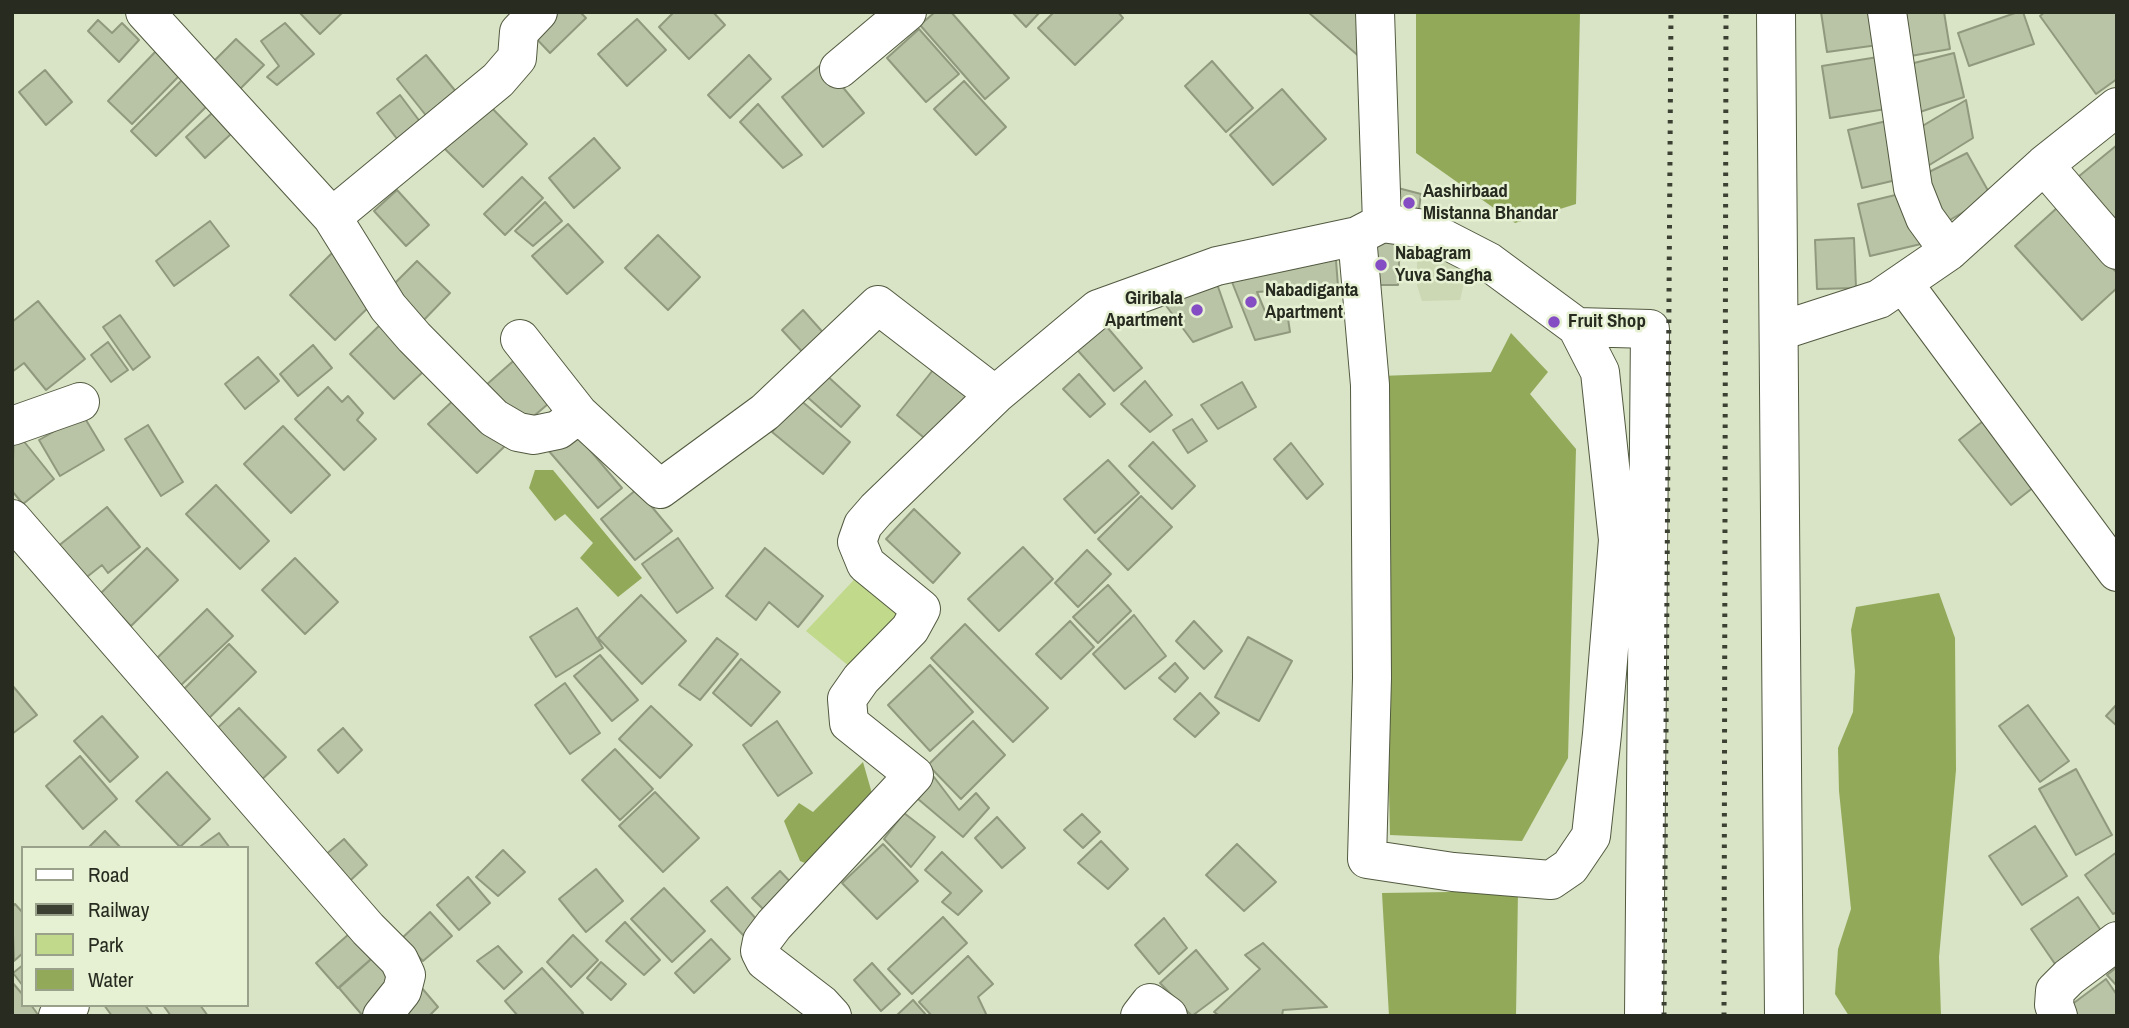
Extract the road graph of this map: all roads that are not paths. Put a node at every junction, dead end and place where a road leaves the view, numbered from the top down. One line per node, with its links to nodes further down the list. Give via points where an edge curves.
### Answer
1 (145, 12): 10 (street)
2 (538, 12): 10 (street, via 519,32 517,58 498,79)
3 (907, 12): 7 (street)
4 (1375, 12): 11 (street)
5 (1776, 12): 16 (street)
6 (1887, 12): 13 (street, via 1913,188 1925,218)
7 (839, 69)
8 (2117, 107): 9 (street)
9 (2044, 165): 12 (street); 13 (street)
10 (332, 217): 20 (street, via 388,307 494,418 534,435 558,430)
11 (1370, 230): 15 (street, via 1425,229 1489,262); 15 (street, via 1372,678 1367,859 1551,880 1570,867 1591,836 1618,541 1600,372); 18 (street, via 1217,266 1098,309)
12 (2117, 250)
13 (1949, 251): 14 (street)
14 (1903, 283): 16 (street, via 1879,299); 23 (street)
15 (1577, 327): 29 (street, via 1650,329)
16 (1780, 331): 30 (street)
17 (520, 339): 20 (street)
18 (995, 395): 20 (street, via 878,306 765,412 660,489); 26 (street, via 876,510 863,525 857,542 866,564 922,609 910,629 846,699 849,723 914,775 774,925 760,951 765,961)
19 (80, 402): 21 (street)
20 (579, 414)
21 (12, 426)
22 (12, 519): 25 (street, via 399,960 406,975 402,990)
23 (2117, 572)
24 (2117, 941): 31 (street, via 2055,991)
25 (382, 1016)
26 (832, 1016)
27 (1140, 1016): 28 (street, via 1150,1003)
28 (1168, 1016)
29 (1644, 1016)
30 (1784, 1016)
31 (2058, 1016)

